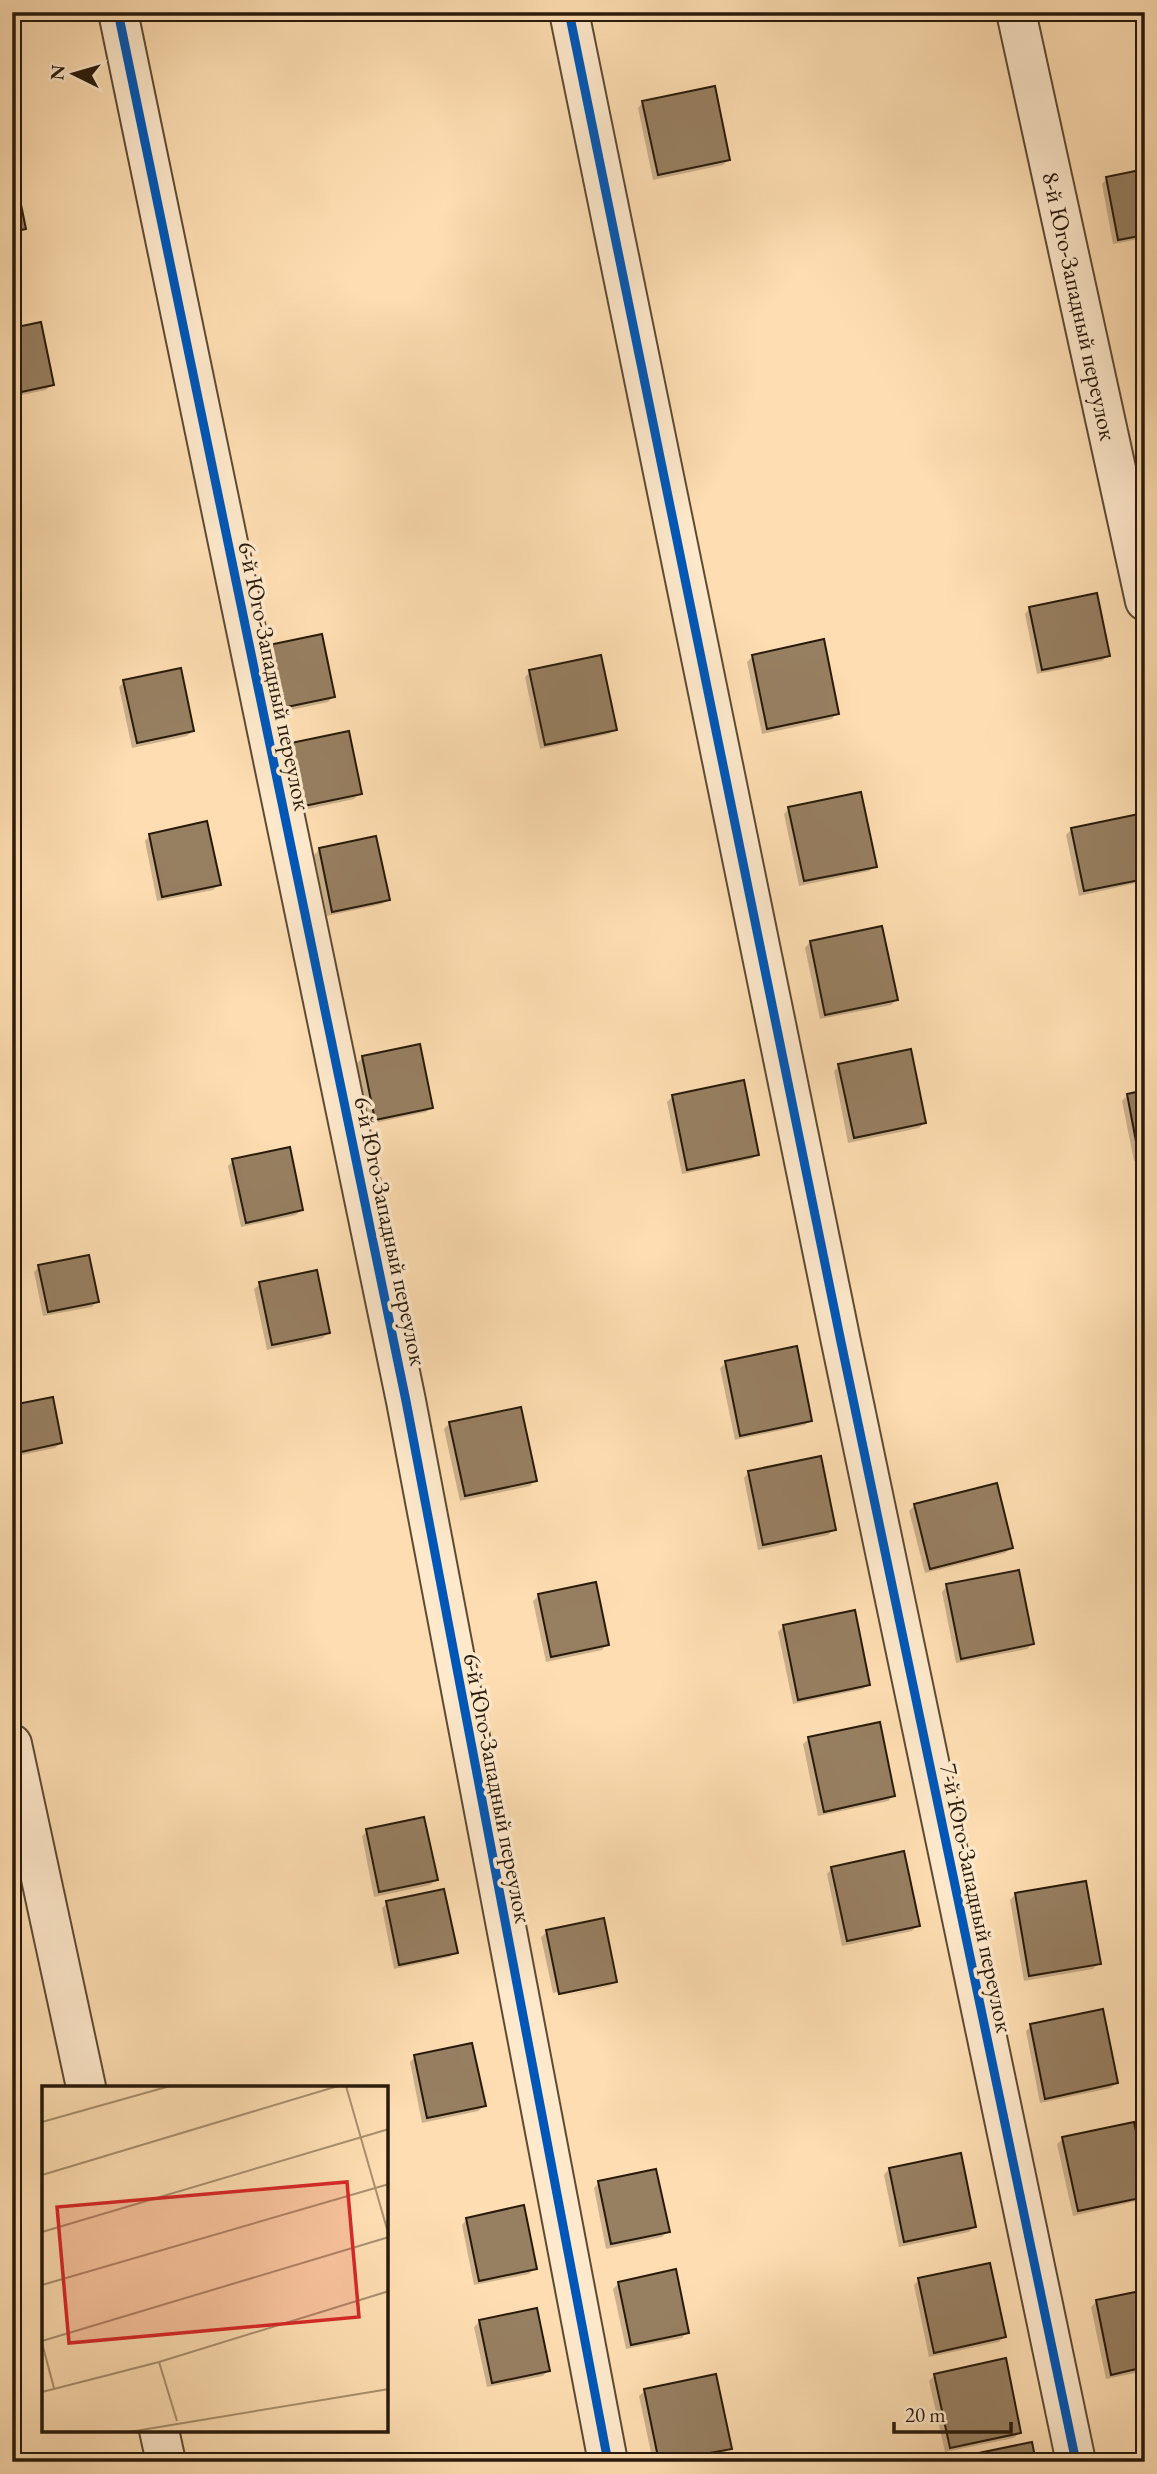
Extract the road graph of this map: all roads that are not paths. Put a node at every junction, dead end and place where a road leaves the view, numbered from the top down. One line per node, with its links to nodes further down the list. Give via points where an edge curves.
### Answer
1 (118, 12): 9 (street, 6-й Юго-Западный переулок, via 407,1401)
2 (569, 12): 10 (street, 7-й Юго-Западный переулок)
3 (1016, 12): 4 (street, 8-й Юго-Западный переулок)
4 (1145, 601)
5 (12, 1744): 6 (street)
6 (86, 2086)
7 (159, 2432): 8 (street)
8 (166, 2462)
9 (608, 2462)
10 (1076, 2462)

